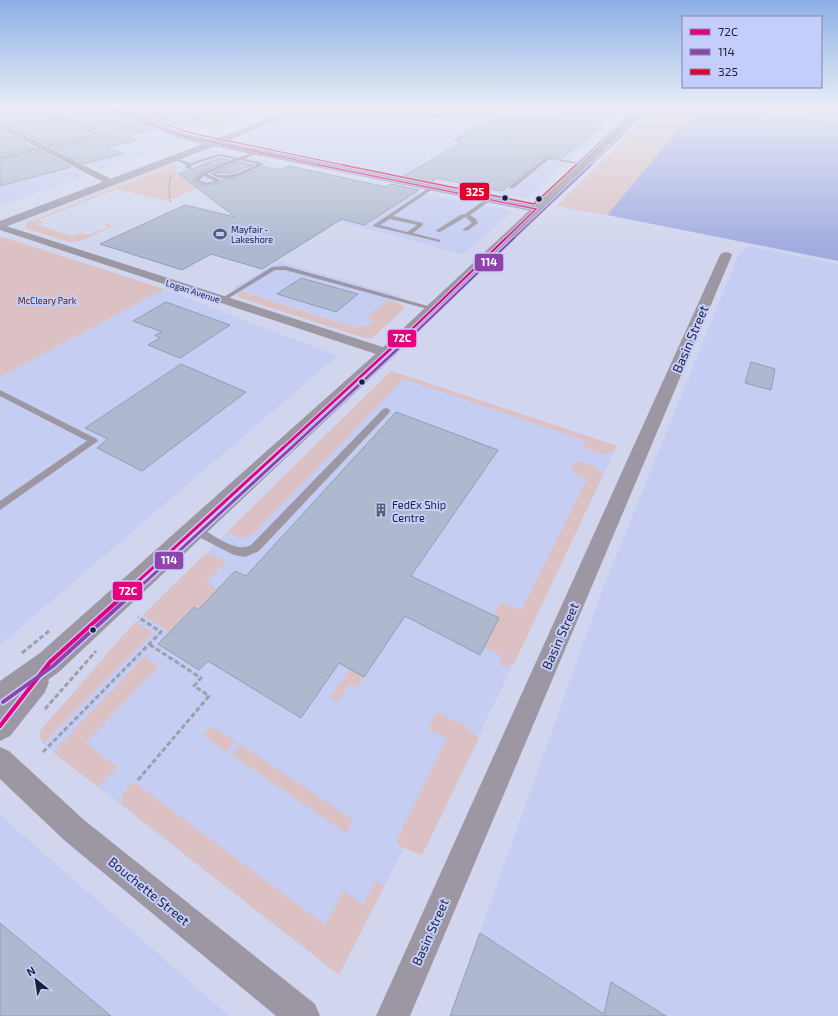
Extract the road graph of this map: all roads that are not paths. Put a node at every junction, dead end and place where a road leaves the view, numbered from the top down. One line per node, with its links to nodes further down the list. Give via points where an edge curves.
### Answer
1 (16, 154): 8 (lane)
2 (57, 154): 16 (street)
3 (161, 154): 16 (highway)
4 (186, 154): 9 (highway)
5 (250, 154): 10 (lane)
6 (268, 154): 17 (main road)
7 (593, 154): 11 (street)
8 (0, 158)
9 (175, 159): 12 (lane); 16 (highway)
10 (239, 159): 12 (lane, via 219,156); 15 (lane); 15 (lane, via 261,164 230,178)
11 (583, 164): 18 (lane, via 547,158); 20 (street)
12 (188, 166): 13 (lane); 14 (lane)
13 (193, 170)
14 (181, 171)
15 (204, 173): 15 (lane, via 220,181 206,184 193,180)
16 (107, 180): 21 (highway); 24 (highway)
17 (432, 188): 19 (main road); 23 (lane)
18 (512, 188)
19 (488, 200): 20 (main road); 22 (lane)
20 (536, 209): 31 (street)
21 (0, 216)
22 (468, 216): 25 (lane, via 475,223); 26 (lane, via 462,216)
23 (390, 217): 27 (lane, via 421,224); 27 (lane, via 376,226)
24 (0, 226): 30 (street, Logan Avenue)
25 (466, 230)
26 (438, 231)
27 (408, 234): 28 (lane)
28 (438, 241)
29 (726, 255): 42 (street, Basin Street)
30 (222, 300): 31 (lane, via 274,268 285,268); 32 (street, Logan Avenue)
31 (433, 309): 32 (street)
32 (387, 353): 36 (street)
33 (0, 393): 35 (lane, via 94,441)
34 (386, 411): 36 (lane, via 255,548 245,553 234,551)
35 (0, 506)
36 (195, 530): 37 (street)
37 (50, 662): 38 (street); 39 (street)
38 (0, 698)
39 (0, 726)
40 (0, 760): 41 (street, Bouchette Street, via 74,830)
41 (303, 1016)
42 (393, 1016)

